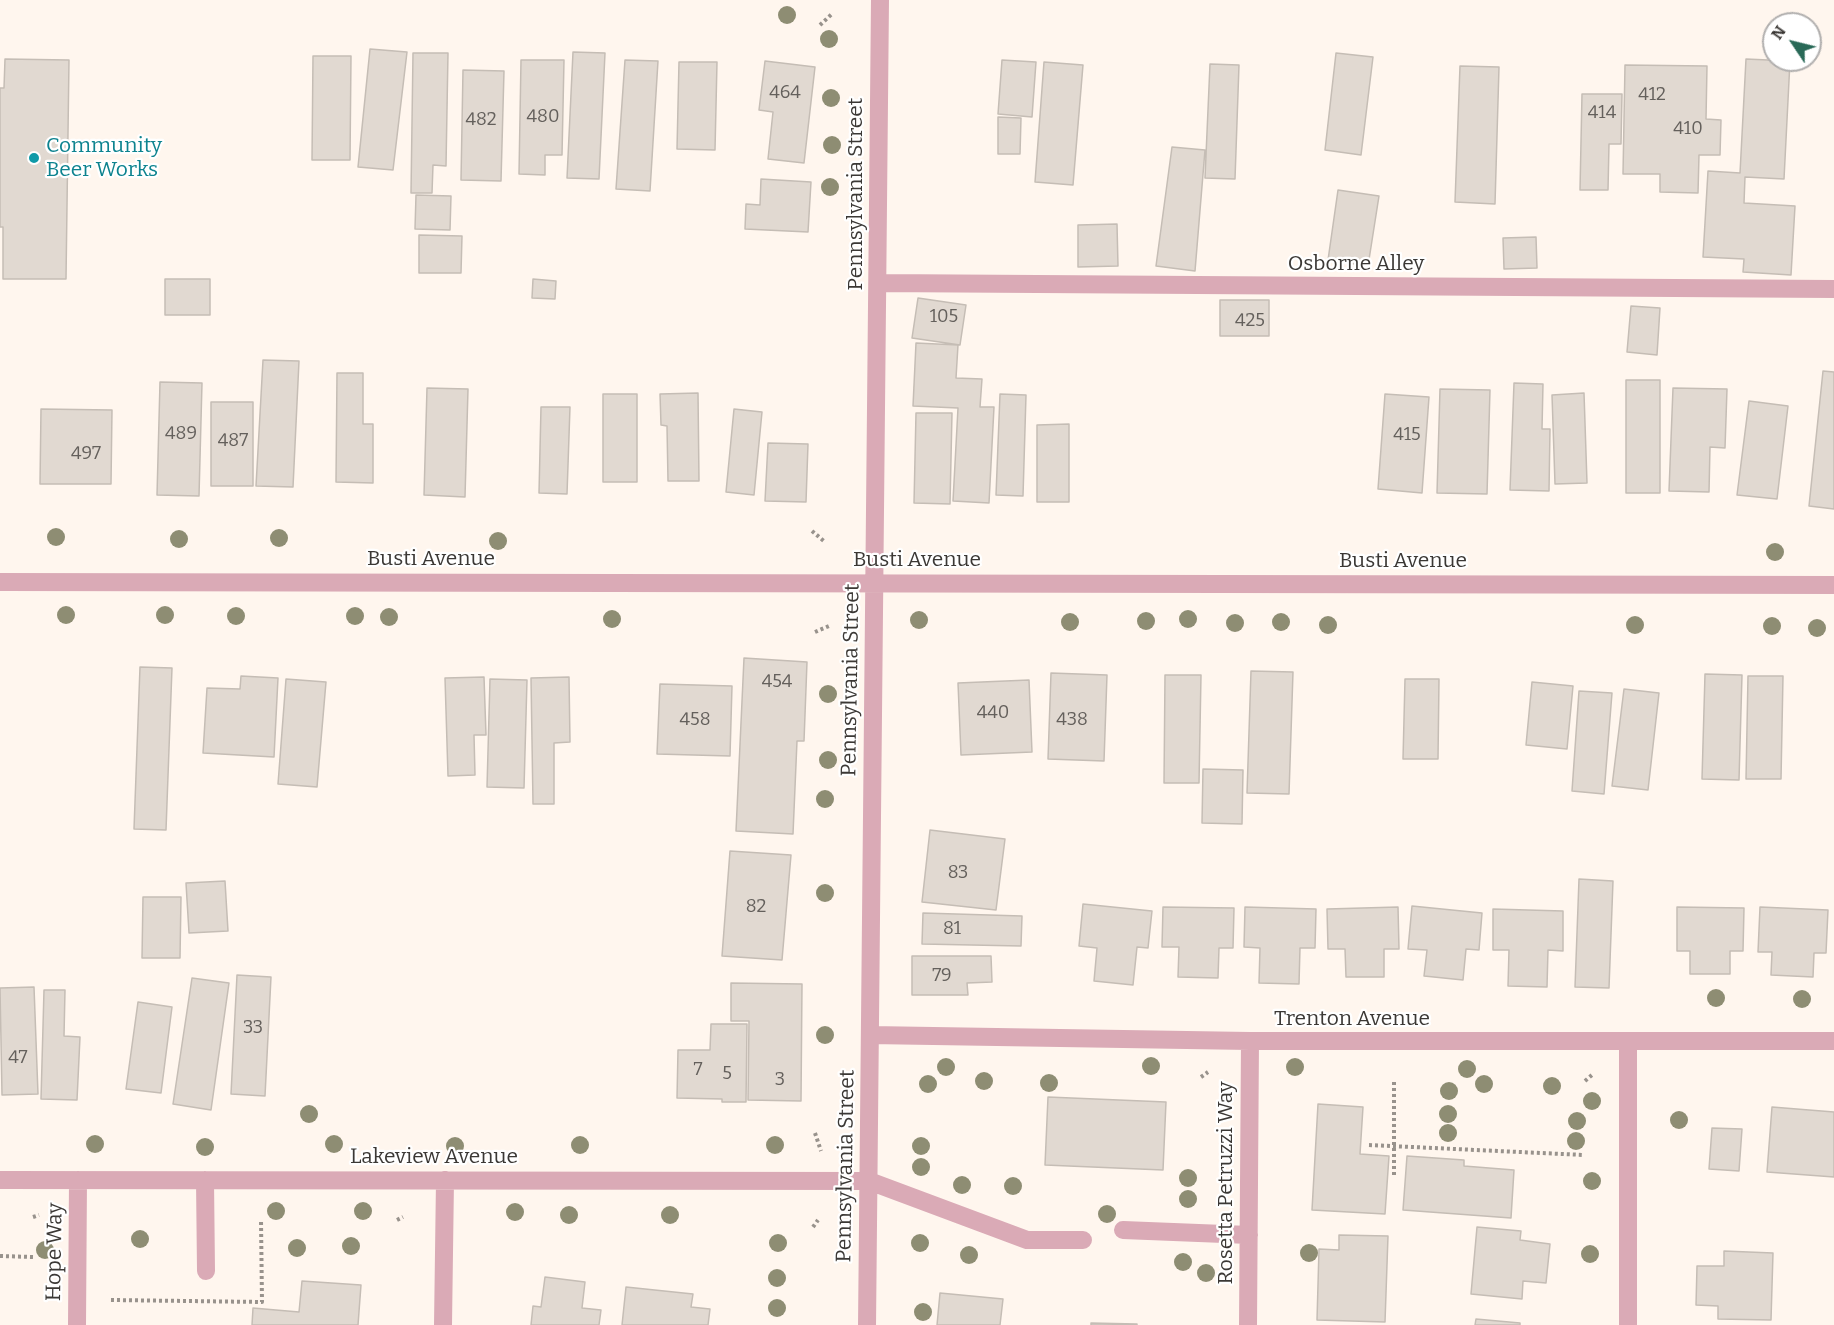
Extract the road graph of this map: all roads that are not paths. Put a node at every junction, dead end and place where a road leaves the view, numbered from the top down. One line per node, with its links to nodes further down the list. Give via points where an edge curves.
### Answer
1 (880, 0): 2 (street, Pennsylvania Street)
2 (878, 284): 3 (street, Osborne Alley); 5 (street, Pennsylvania Street)
3 (1834, 289)
4 (0, 582): 5 (street, Busti Avenue)
5 (874, 582): 6 (street, Busti Avenue); 7 (street, Pennsylvania Street)
6 (1834, 585)
7 (870, 1035): 8 (street, Trenton Avenue); 15 (street, Pennsylvania Street)
8 (1250, 1041): 9 (street, Trenton Avenue); 17 (street, Rosetta Petruzzi Way)
9 (1628, 1041): 10 (street, Trenton Avenue); 24 (street)
10 (1834, 1041)
11 (0, 1180): 12 (street, Lakeview Avenue)
12 (78, 1180): 13 (street, Lakeview Avenue); 20 (street, Hope Way)
13 (205, 1180): 14 (street, Lakeview Avenue); 19 (street)
14 (445, 1180): 15 (street, Lakeview Avenue); 21 (street)
15 (869, 1181): 18 (street, via 1027,1240); 22 (street, Pennsylvania Street)
16 (1123, 1230): 17 (street)
17 (1249, 1235): 23 (street, Rosetta Petruzzi Way)
18 (1083, 1240)
19 (206, 1271)
20 (77, 1325)
21 (443, 1325)
22 (867, 1325)
23 (1248, 1325)
24 (1628, 1325)

